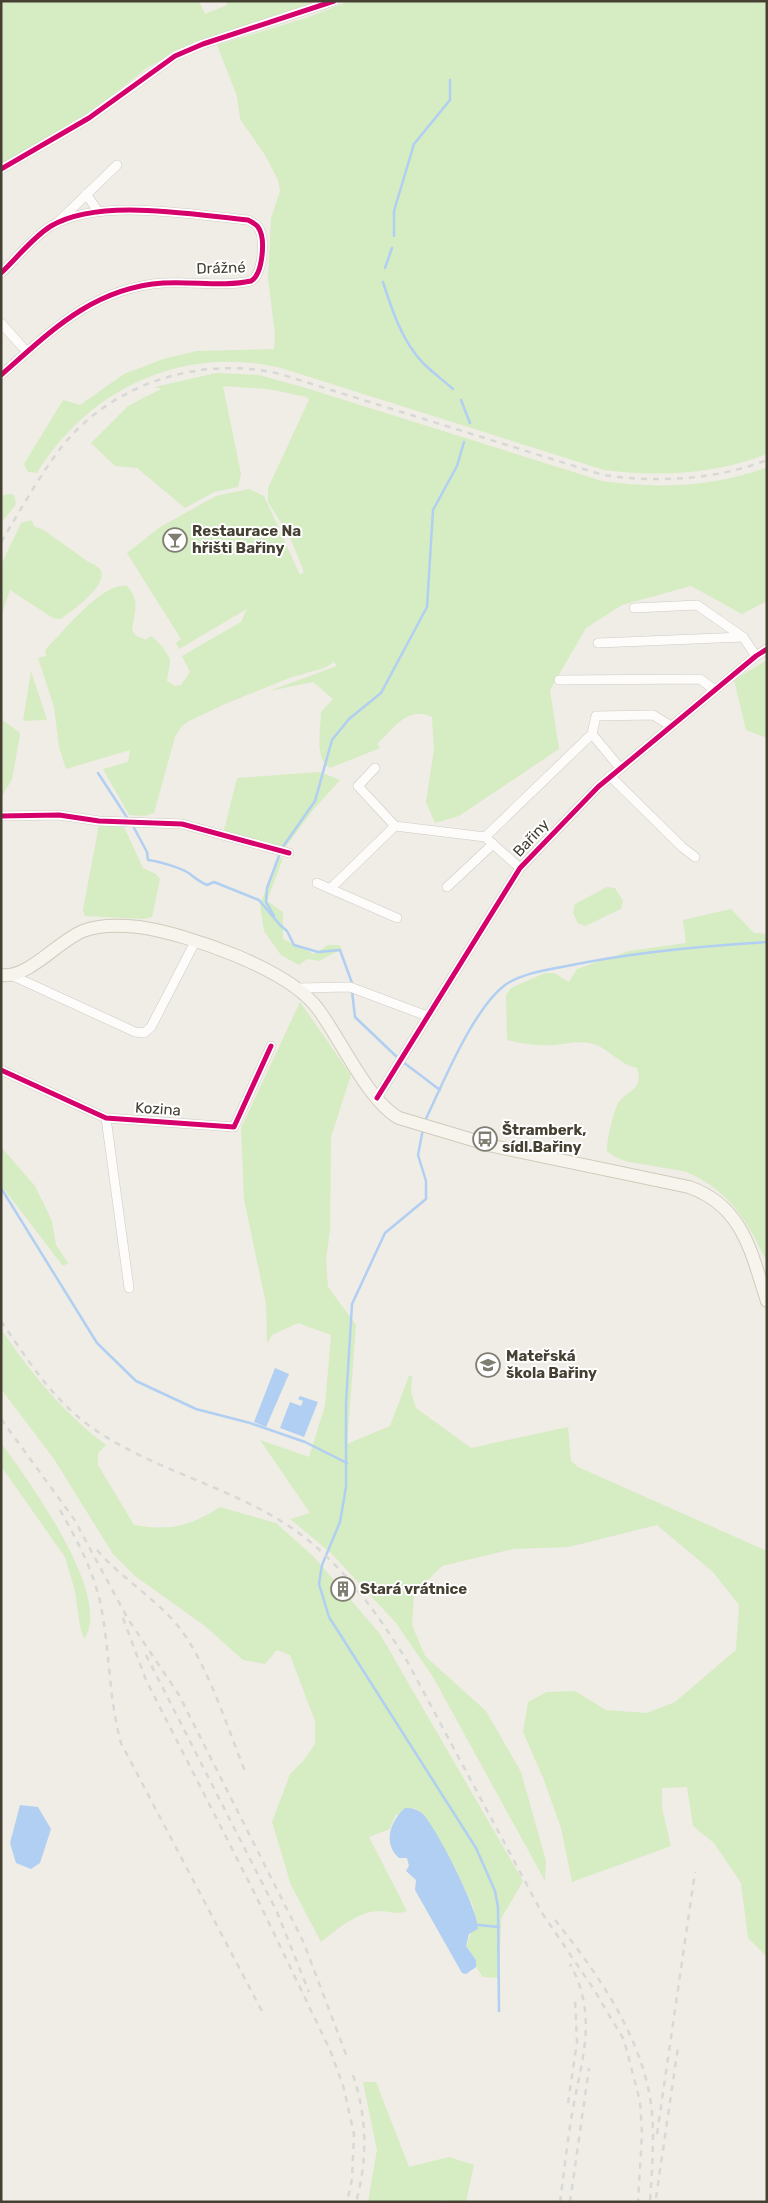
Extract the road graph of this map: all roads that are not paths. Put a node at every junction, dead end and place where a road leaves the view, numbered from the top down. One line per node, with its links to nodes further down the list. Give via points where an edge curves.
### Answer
1 (334, 1): 3 (street, via 174,56 108,106)
2 (117, 165): 4 (street, Drážné)
3 (1, 169)
4 (86, 194): 5 (street); 6 (street, Drážné)
5 (98, 211): 6 (street, Drážné); 9 (street, Drážné, via 131,210 248,220 259,228 262,237 259,273 246,282 174,282 125,289 79,309)
6 (56, 223): 7 (street, Drážné)
7 (1, 273)
8 (1, 323): 9 (street)
9 (27, 352): 10 (street, Drážné)
10 (1, 375)
11 (634, 608): 12 (street, via 697,605)
12 (743, 637): 13 (street); 15 (street)
13 (598, 644)
14 (767, 649): 15 (street, Bařiny)
15 (756, 656): 17 (street, Bařiny)
16 (559, 680): 17 (street, via 700,679)
17 (715, 690): 18 (street, Bařiny)
18 (671, 726): 19 (street, via 653,715 596,716); 21 (street, Bařiny)
19 (592, 734): 21 (street); 25 (street)
20 (375, 768): 24 (street, via 358,786)
21 (620, 768): 22 (street, Bařiny)
22 (610, 776): 28 (street); 29 (street, Bařiny)
23 (1, 816): 27 (street, via 59,815 98,821 182,824)
24 (395, 826): 25 (street); 32 (street)
25 (485, 837): 26 (street, Bařiny)
26 (493, 844): 29 (street, Bařiny); 31 (street, Bařiny)
27 (289, 853)
28 (695, 857)
29 (520, 868): 37 (street, Bařiny)
30 (317, 883): 32 (street)
31 (447, 887)
32 (331, 888): 33 (street)
33 (397, 918)
34 (195, 942): 35 (main road, via 138,927 97,928 73,936 30,967); 35 (street, via 151,1027 144,1033 135,1032); 36 (main road, via 265,967)
35 (6, 975)
36 (297, 988): 37 (street, via 350,987); 40 (main road, via 317,1008)
37 (427, 1016): 40 (street, Bařiny)
38 (271, 1046): 41 (street, Kozina, via 234,1127)
39 (1, 1070): 41 (street, Kozina)
40 (377, 1098): 43 (main road, via 392,1114 423,1126 493,1146 689,1187 704,1194 720,1204 737,1222 752,1253)
41 (106, 1118): 42 (street)
42 (129, 1288)
43 (767, 1301)

